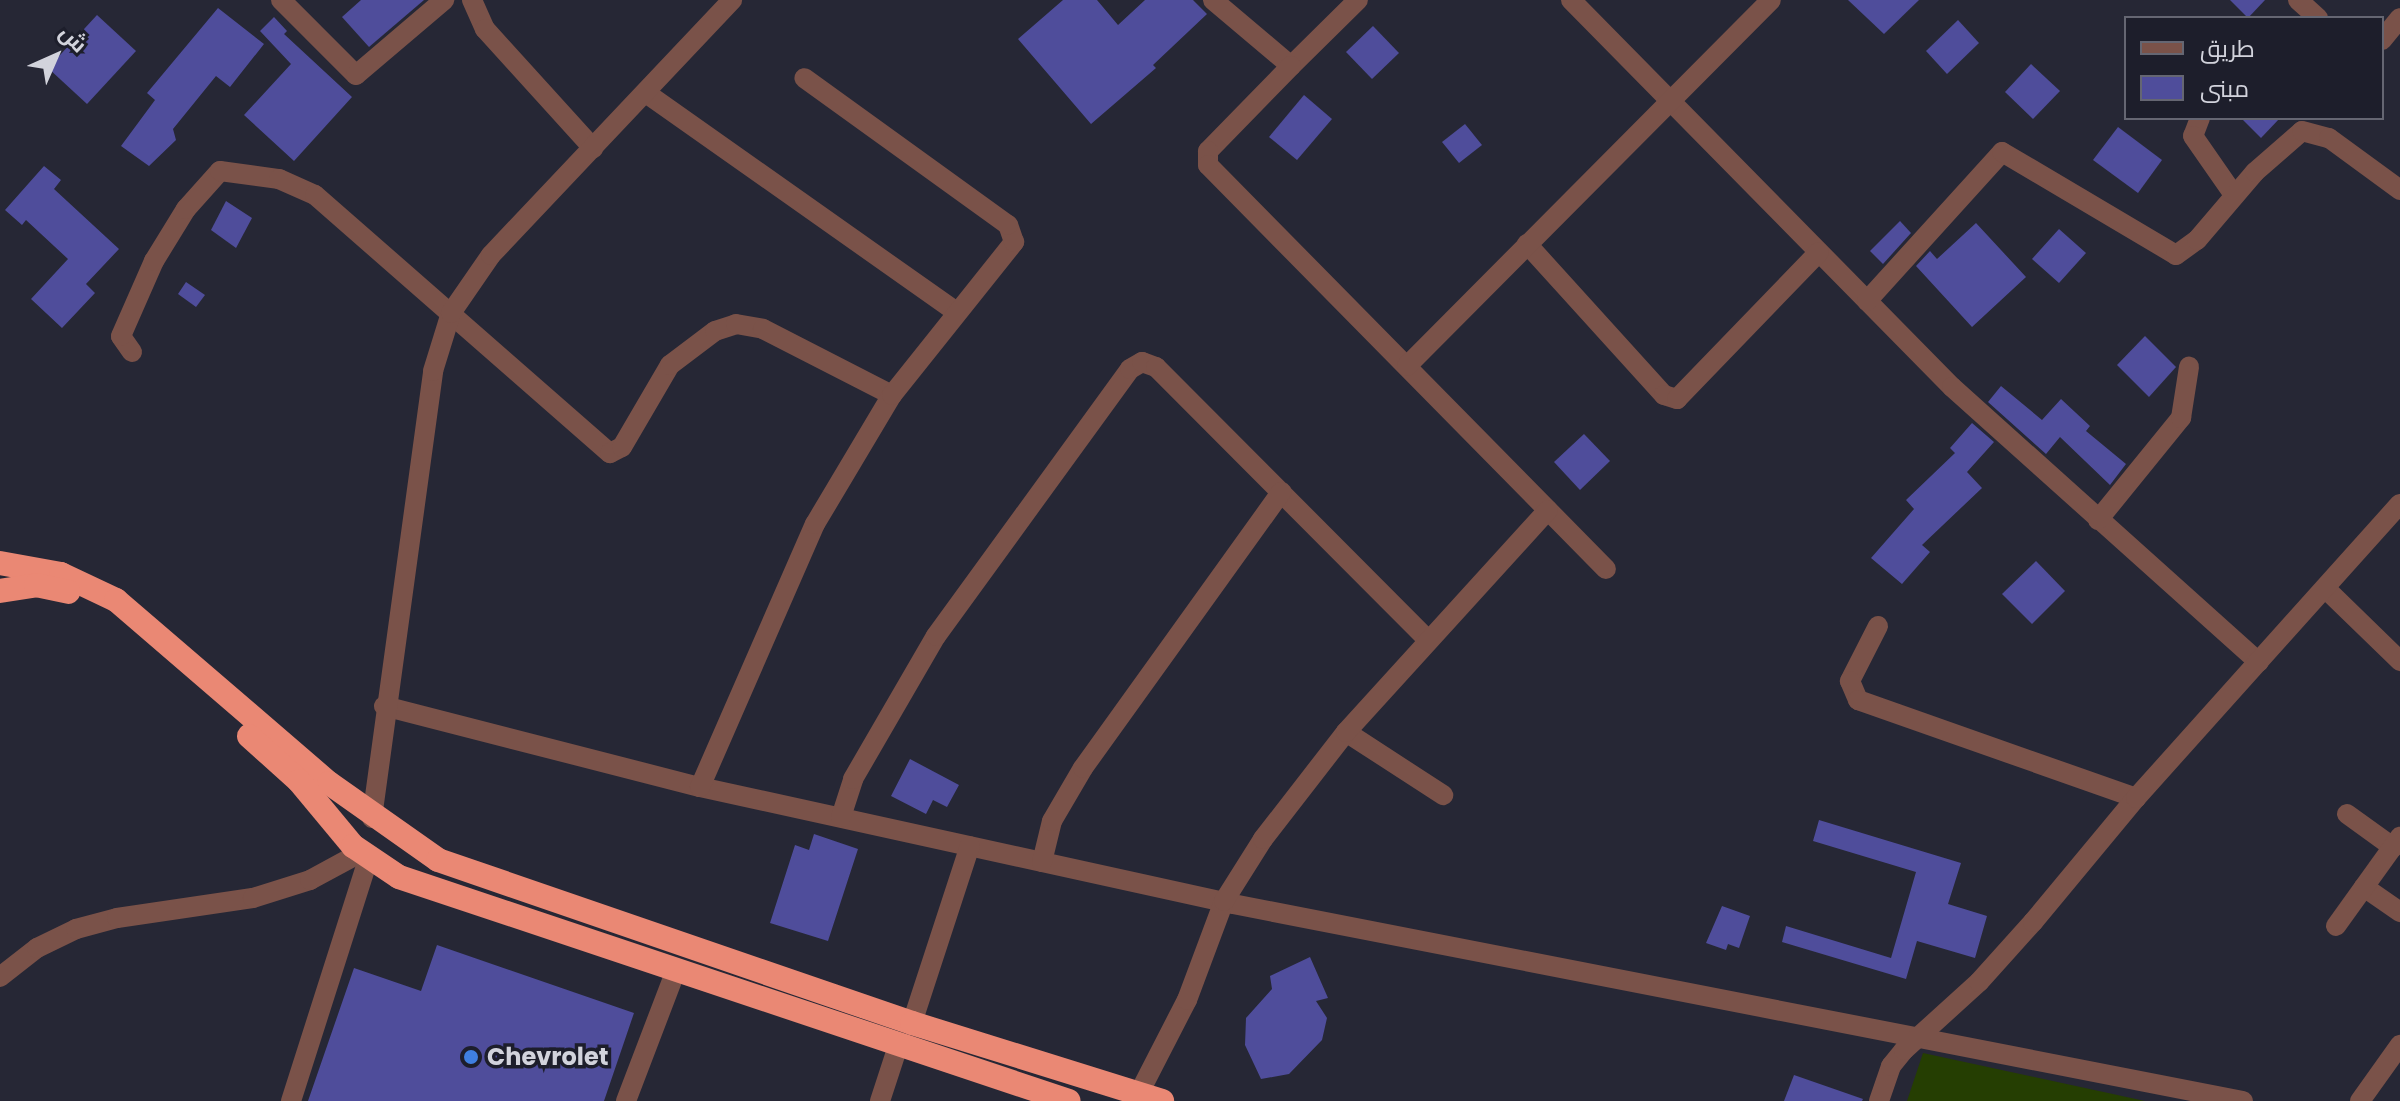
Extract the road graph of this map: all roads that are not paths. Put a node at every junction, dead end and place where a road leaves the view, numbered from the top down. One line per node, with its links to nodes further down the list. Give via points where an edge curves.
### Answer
1 (281, 0): 2 (street, via 356,75)
2 (444, 0)
3 (472, 0): 18 (street, via 485,29)
4 (732, 0): 15 (street)
5 (1213, 0): 13 (street)
6 (1358, 0): 13 (street)
7 (1571, 0): 16 (street)
8 (1771, 0): 16 (street)
9 (2298, 0): 10 (street)
10 (2316, 16)
11 (2400, 18): 12 (street)
12 (2384, 38)
13 (1291, 66): 27 (street, via 1208,151 1208,165)
14 (804, 78): 24 (street, via 1013,232 1009,250)
15 (646, 93): 18 (street); 24 (street)
16 (1670, 102): 21 (street); 22 (street)
17 (2199, 120): 20 (street, via 2193,136)
18 (593, 148): 25 (street, via 491,255)
19 (2400, 190): 20 (street, via 2329,138 2302,131)
20 (2234, 195): 23 (street, via 2197,240 2176,255 2002,152)
21 (1527, 244): 22 (street, via 1664,395 1677,399); 27 (street)
22 (1819, 252): 23 (street)
23 (1867, 301): 33 (street)
24 (956, 312): 29 (street)
25 (451, 313): 26 (street, via 305,188 220,171 204,185 154,261 121,336); 29 (street, via 610,453 622,447 670,365 715,331 736,324 763,329); 42 (street, via 433,371)
26 (132, 352)
27 (1407, 366): 32 (street)
28 (2189, 367): 33 (street, via 2181,418)
29 (892, 395): 44 (street, via 815,524)
30 (1281, 492): 39 (street); 48 (street, via 1156,367 1136,364 936,636 853,779); 53 (street, via 1083,768 1052,821)
31 (2400, 504): 36 (street)
32 (1548, 510): 35 (street); 39 (street)
33 (2098, 520): 41 (street)
34 (0, 563): 49 (highway, via 79,580 139,615)
35 (1606, 569)
36 (2325, 588): 40 (street); 41 (street)
37 (0, 591): 52 (highway, via 50,587 92,602 121,621 299,781)
38 (1878, 626): 46 (street, via 1850,681 1858,700)
39 (1427, 639): 43 (street)
40 (2400, 661)
41 (2259, 662): 46 (street)
42 (384, 706): 44 (street); 49 (street)
43 (1346, 732): 45 (street); 55 (street, via 1263,839)
44 (700, 787): 48 (street)
45 (1443, 795)
46 (2136, 798): 61 (street, via 2024,932)
47 (2347, 814): 50 (street)
48 (841, 817): 51 (street)
49 (372, 818): 60 (highway, via 415,848 462,870)
50 (2396, 842): 54 (street)
51 (970, 846): 53 (street); 60 (street)
52 (364, 857): 58 (highway, via 415,883); 59 (street, via 253,898 76,929 37,948); 65 (street)
53 (1042, 862): 55 (street)
54 (2364, 887): 56 (street); 57 (street)
55 (1224, 901): 61 (street); 64 (street, via 1187,1000)
56 (2400, 912)
57 (2336, 926)
58 (676, 970): 63 (highway); 66 (street)
59 (0, 977)
60 (912, 1023): 64 (highway)
61 (1922, 1035): 70 (street, via 1891,1066); 71 (street)
62 (2400, 1045): 72 (street)
63 (898, 1046): 67 (street); 68 (highway)
64 (1137, 1097): 69 (highway)
65 (291, 1101)
66 (626, 1101)
67 (880, 1101)
68 (1069, 1101)
69 (1162, 1101)
70 (1879, 1101)
71 (2243, 1101)
72 (2360, 1101)

